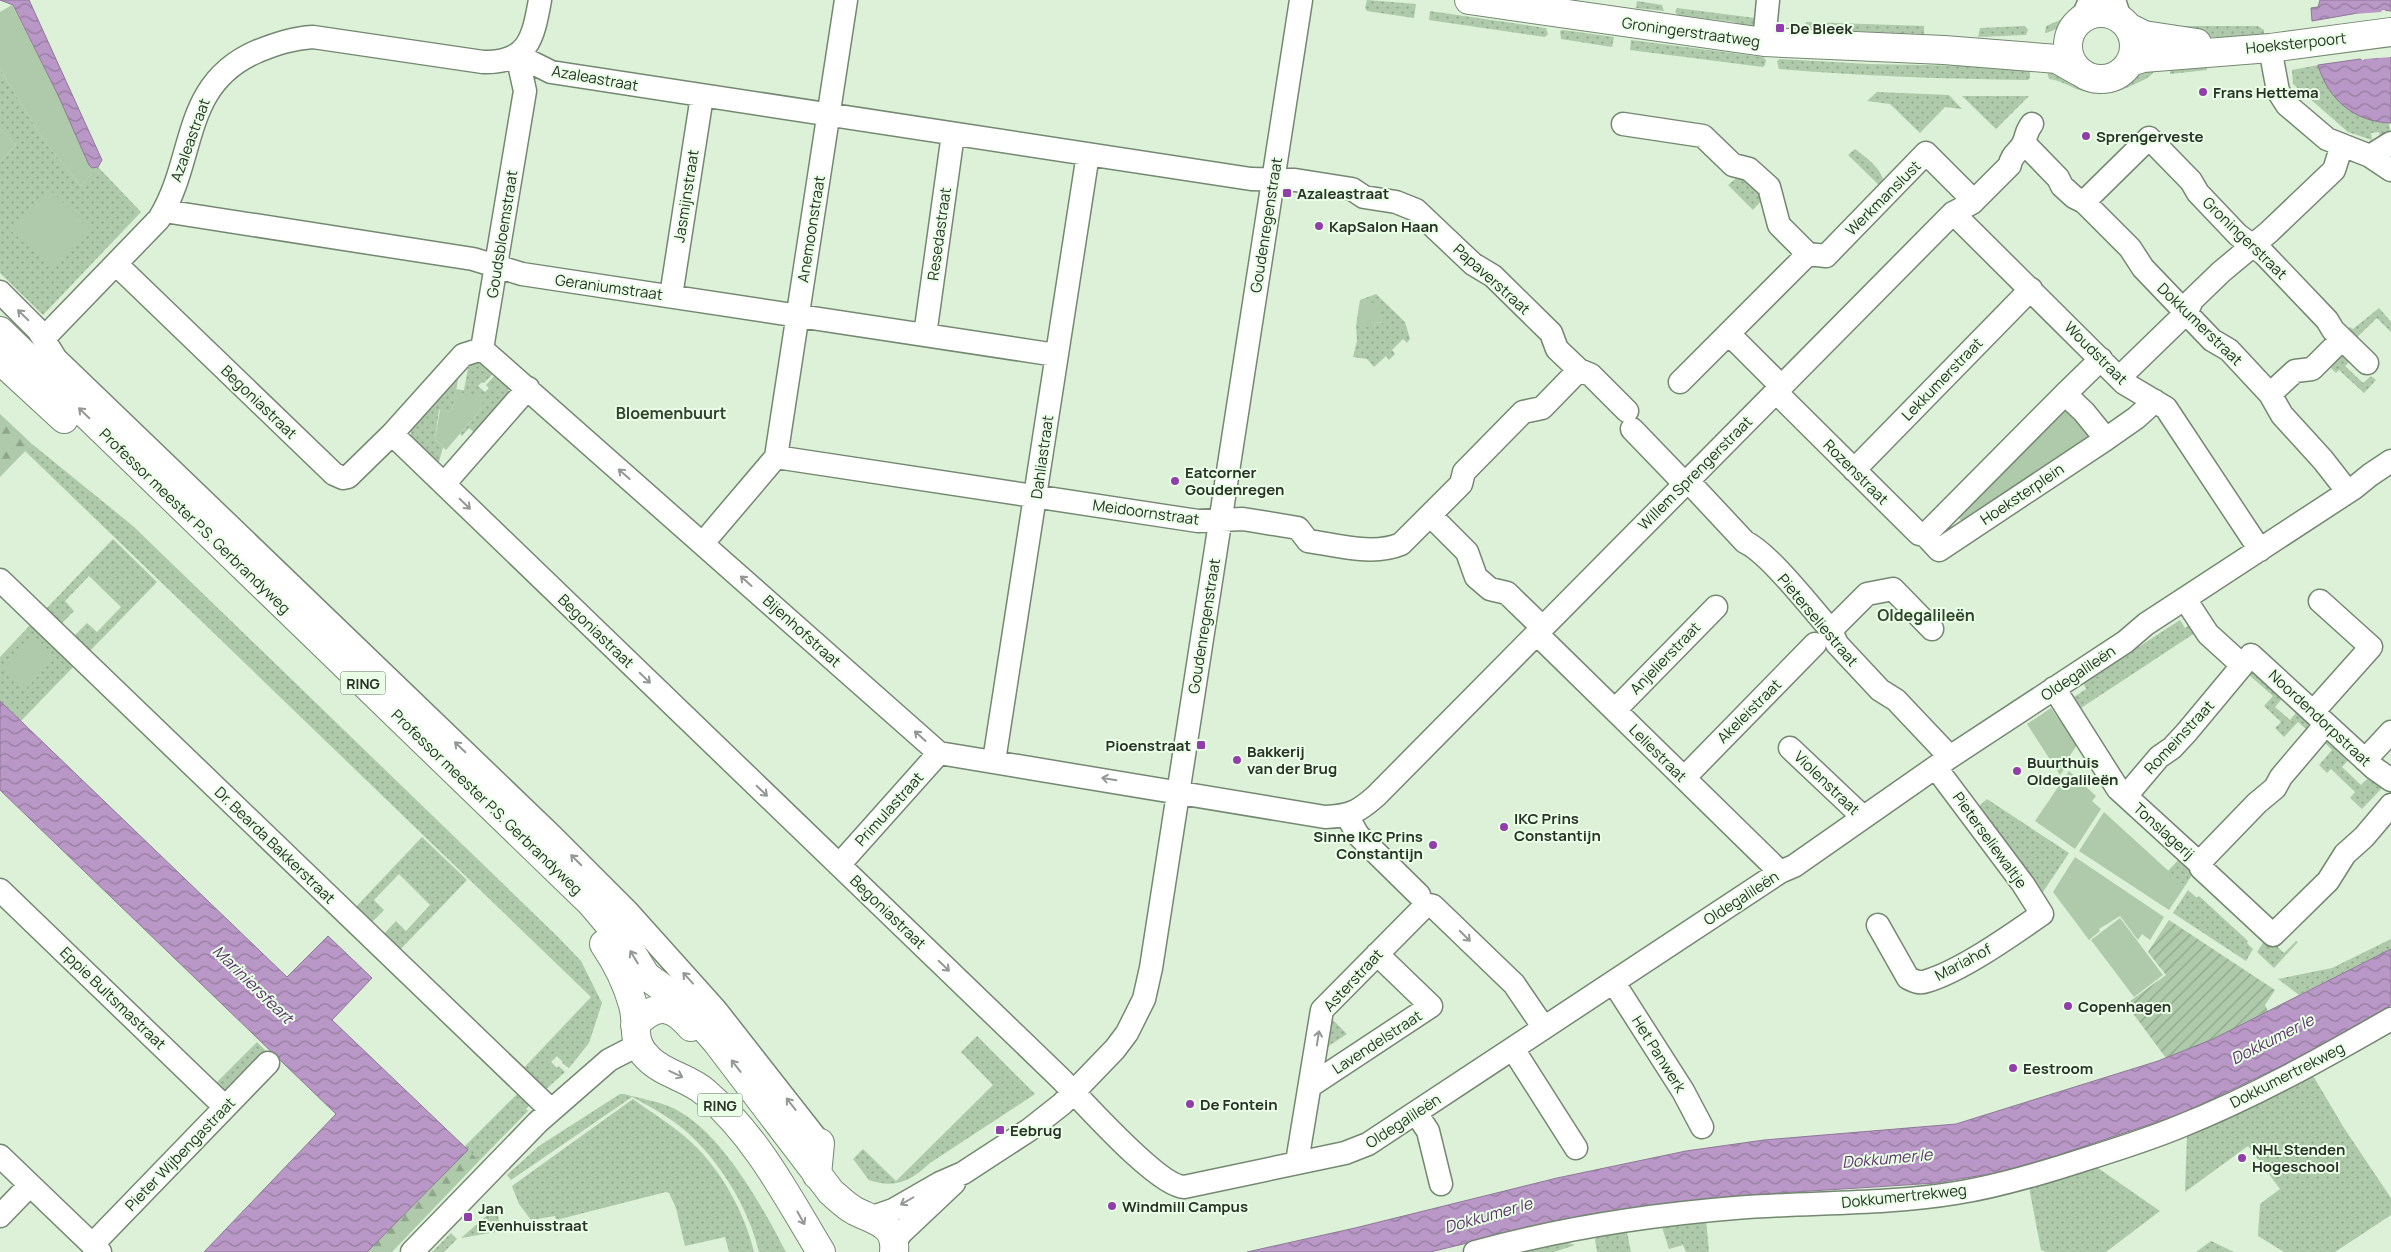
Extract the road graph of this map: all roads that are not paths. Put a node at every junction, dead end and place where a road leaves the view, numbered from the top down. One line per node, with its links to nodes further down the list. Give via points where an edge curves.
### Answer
1 (540, 0): 13 (street, via 529,43)
2 (846, 0): 17 (street, Anemoonstraat)
3 (1301, 0): 26 (street, Goudenregenstraat)
4 (1469, 0): 9 (main road, Groningerstraatweg)
5 (1768, 0): 9 (street)
6 (2082, 14): 7 (main road); 11 (main road, Groningerstraatweg, via 2053,37); 15 (main road, via 2068,37 2067,50)
7 (2121, 15): 12 (main road, Hoeksterpoort, via 2152,36); 14 (main road, via 2134,44)
8 (2390, 32): 10 (main road, Hoeksterpoort)
9 (1764, 42): 11 (main road, Groningerstraatweg)
10 (2270, 48): 12 (main road, Hoeksterpoort); 22 (street, via 2281,98 2327,139)
11 (1944, 50): 15 (main road, Groningerstraatweg, via 2057,59)
12 (2235, 50): 14 (main road, Hoeksterpoort)
13 (517, 55): 16 (street, Azaleastraat, via 551,72); 29 (street, Azaleastraat, via 502,62 483,62 313,36 286,40 246,56 226,69 207,91); 34 (street, Goudsbloemstraat, via 525,91)
14 (2130, 62): 15 (main road, via 2122,71 2106,79 2088,77)
15 (2078, 71)
16 (702, 96): 17 (street, Azaleastraat); 37 (street, Jasmijnstraat)
17 (828, 114): 19 (street, Azaleastraat); 39 (street, Anemoonstraat)
18 (1623, 124): 32 (street, via 1703,136 1733,165 1749,168 1768,187 1779,225)
19 (953, 134): 23 (street, Azaleastraat); 41 (street, Resedastraat)
20 (2028, 134): 27 (street, Willem Sprengerstraat, via 2011,156 2010,165); 28 (street, Dokkumerstraat, via 2068,192)
21 (2391, 143): 24 (street)
22 (2342, 146): 24 (street); 31 (street, via 2334,170)
23 (1088, 154): 26 (street, Azaleastraat); 46 (street, Dahliastraat)
24 (2370, 156): 25 (street)
25 (2391, 170)
26 (1273, 180): 50 (street, Papaverstraat, via 1352,188 1364,197 1396,202 1416,210 1473,264 1493,276 1551,333 1557,349); 68 (street, Goudenregenstraat)
27 (1974, 201): 30 (street, Willem Sprengerstraat); 32 (street, Werkmanslust, via 1926,153 1826,256)
28 (2084, 202): 31 (street, Groningerstraat, via 2149,138); 38 (street, Dokkumerstraat)
29 (164, 211): 33 (street, Azaleastraat); 34 (street, Geraniumstraat, via 473,259)
30 (1953, 213): 35 (street, Woudstraat); 54 (street, Willem Sprengerstraat)
31 (2252, 246): 38 (street, via 2192,300); 44 (street, Groningerstraat, via 2264,254)
32 (1808, 254): 42 (street)
33 (116, 264): 43 (street, Azaleastraat); 58 (street, Begoniastraat, via 334,474 348,477)
34 (497, 266): 37 (street, Geraniumstraat, via 522,274); 45 (street, Goudsbloemstraat)
35 (2031, 289): 47 (street, Woudstraat); 62 (street, Lekkumerstraat)
36 (0, 292): 43 (street, Professor meester P.S. Gerbrandyweg, one-way to 36)
37 (671, 296): 39 (street, Geraniumstraat)
38 (2186, 312): 51 (street); 56 (street, Dokkumerstraat, via 2212,340 2229,350)
39 (798, 316): 41 (street, Geraniumstraat); 60 (street, Anemoonstraat)
40 (0, 331): 80 (main road, Professor meester P.S. Gerbrandyweg / RING, one-way to 40)
41 (925, 334): 46 (street, Geraniumstraat)
42 (1729, 334): 52 (street); 54 (street)
43 (44, 338): 76 (street, Professor meester P.S. Gerbrandyweg, via 56,359)
44 (2342, 339): 49 (street, Groningerstraat); 56 (street, via 2312,369 2295,371)
45 (482, 349): 53 (street, Bijenhofstraat); 58 (street, via 463,355)
46 (1056, 355): 66 (street, Dahliastraat)
47 (2101, 359): 51 (street, Woudstraat); 55 (street, Hoeksterplein)
48 (0, 360): 110 (main road, Professor meester P.S. Gerbrandyweg / RING, via 592,929 621,972 634,1008)
49 (2367, 363)
50 (1579, 370): 63 (street, Papaverstraat, via 1591,375); 67 (street, Meidoornstraat, via 1542,408 1523,412 1464,472 1461,484)
51 (2119, 378): 57 (street, Woudstraat)
52 (1680, 382)
53 (528, 388): 64 (street); 69 (street, Bijenhofstraat, one-way to 53)
54 (1778, 389): 62 (street, Rozenstraat); 63 (street, Willem Sprengerstraat)
55 (2065, 394): 59 (street); 70 (street, Hoeksterplein)
56 (2270, 394): 65 (street, Dokkumerstraat, via 2282,415)
57 (2154, 401): 59 (street, Hoeksterplein); 71 (street, Woudstraat, via 2166,408)
58 (392, 434): 64 (street, Begoniastraat)
59 (2106, 439): 70 (street, Hoeksterplein)
60 (776, 457): 66 (street, Meidoornstraat); 69 (street)
61 (2391, 461): 65 (street, Oldegalileën)
62 (1854, 470): 70 (street, Rozenstraat)
63 (1686, 483): 78 (street, Willem Sprengerstraat); 79 (street, Pieterseliestraat, via 1744,542 1761,554)
64 (444, 484): 100 (street, Begoniastraat, one-way to 100)
65 (2348, 492): 71 (street, Oldegalileën)
66 (1036, 496): 68 (street, Meidoornstraat, via 1198,521); 90 (street, Dahliastraat)
67 (1430, 515): 68 (street, Meidoornstraat, via 1401,544 1380,550 1308,541 1298,528 1243,519); 78 (street, Leliestraat, via 1467,552 1476,577 1490,589 1507,593)
68 (1220, 520): 94 (street, Goudenregenstraat)
69 (703, 543): 88 (street, Bijenhofstraat, one-way to 69)
70 (1932, 543)
71 (2260, 550): 73 (street, Oldegalileën)
72 (0, 580): 117 (street, Dr. Bearda Bakkerstraat)
73 (2185, 599): 81 (street, Noordendorpstraat, via 2208,634); 83 (street, Oldegalileën)
74 (2320, 601): 85 (street, via 2371,647)
75 (1716, 607): 84 (street, Anjelierstraat)
76 (317, 611): 80 (main road); 82 (street, Professor meester P.S. Gerbrandyweg)
77 (1932, 629): 79 (street, Akeleistraat, via 1893,589 1867,594)
78 (1540, 631): 84 (street, Leliestraat); 97 (street, Willem Sprengerstraat, via 1376,796)
79 (1823, 637): 91 (street, Pieterseliestraat, via 1837,644 1880,690 1896,700); 92 (street, Akeleistraat)
80 (338, 659): 82 (main road); 111 (main road, Professor meester P.S. Gerbrandyweg / RING, one-way to 80, via 680,1000 651,982 628,947 592,904)
81 (2246, 660): 85 (street, Noordendorpstraat); 95 (street, Romeinstraat, via 2186,733 2159,757)
82 (388, 678): 120 (street, Professor meester P.S. Gerbrandyweg, one-way to 82, via 715,1009 628,912)
83 (2054, 688): 91 (street, Oldegalileën); 95 (street, Tonslagerij, via 2118,789)
84 (1614, 710): 92 (street, Leliestraat)
85 (2319, 718): 89 (street, Noordendorpstraat); 99 (street, via 2301,756 2275,788)
86 (2391, 732): 89 (street)
87 (1790, 748): 98 (street, Violenstraat)
88 (939, 753): 90 (street); 100 (street, Primulastraat)
89 (2366, 760): 93 (street, Noordendorpstraat)
90 (994, 761): 94 (street, one-way to 90)
91 (1943, 763): 98 (street, Oldegalileën); 104 (street, Pieterseliewaltje)
92 (1684, 778): 101 (street, Leliestraat)
93 (2391, 780)
94 (1178, 792): 97 (street, via 1326,817); 115 (street, Goudenregenstraat, via 1144,999 1121,1042)
95 (2126, 796): 99 (street, Tonslagerij)
96 (2391, 805): 99 (street, Tonslagerij, via 2345,854 2328,881 2272,935)
97 (1346, 816): 103 (street, via 1358,835)
98 (1863, 817): 101 (street, Oldegalileën, via 1794,866)
99 (2199, 863)
100 (839, 865): 115 (street, Begoniastraat, one-way to 115)
101 (1780, 872): 107 (street, Oldegalileën)
102 (0, 890): 116 (street, Eppie Bultsmastraat)
103 (1424, 900): 106 (street, Asterstraat, via 1419,911); 109 (street, one-way to 109, via 1514,984)
104 (2042, 914): 105 (street, Mariahof, via 1968,962 1926,982 1908,978)
105 (1878, 926)
106 (1377, 954): 114 (street, Asterstraat, one-way to 106, via 1322,1010); 114 (street, Lavendelstraat, via 1431,1006)
107 (1614, 983): 109 (street, Oldegalileën); 119 (street, Het Panwerk, via 1683,1091)
108 (2391, 1019): 134 (street, Dokkumertrekweg, via 2301,1070 2180,1127 2013,1180 1967,1191 1913,1198 1735,1208 1633,1220 1540,1236)
109 (1544, 1028): 112 (street, Oldegalileën)
110 (637, 1035): 111 (main road, via 653,1011 668,1009 676,1012 692,1029); 117 (street); 132 (main road, RING, one-way to 132, via 648,1059 705,1091 738,1123 783,1186)
111 (716, 1041): 125 (main road, Professor meester P.S. Gerbrandyweg / RING, one-way to 111)
112 (1513, 1049): 118 (street, Oldegalileën); 121 (street)
113 (268, 1063): 116 (street, Pieter Wijbengastraat)
114 (1310, 1086): 123 (street, Asterstraat)
115 (1074, 1092): 123 (street, Oldegalileën, via 1107,1127 1174,1186 1184,1187); 124 (street, Goudenregenstraat, via 1042,1120)
116 (226, 1107): 131 (street, Pieter Wijbengastraat)
117 (551, 1110): 133 (street)
118 (1416, 1113): 123 (street, Oldegalileën, via 1361,1148); 126 (street, via 1428,1131)
119 (1702, 1127)
120 (820, 1143): 125 (main road)
121 (1576, 1148)
122 (0, 1156): 127 (street)
123 (1297, 1162)
124 (963, 1173): 129 (street, Goudenregenstraat, one-way to 129, via 894,1210); 130 (street, Goudenregenstraat, via 901,1232)
125 (818, 1175): 129 (main road, Professor meester P.S. Gerbrandyweg / RING, via 840,1201)
126 (1441, 1184)
127 (30, 1185): 128 (street); 131 (street)
128 (0, 1216)
129 (872, 1217): 130 (main road, Professor meester P.S. Gerbrandyweg / RING, via 887,1227)
130 (894, 1247)
131 (96, 1248)
132 (821, 1251)
133 (412, 1252)
134 (1475, 1252)

